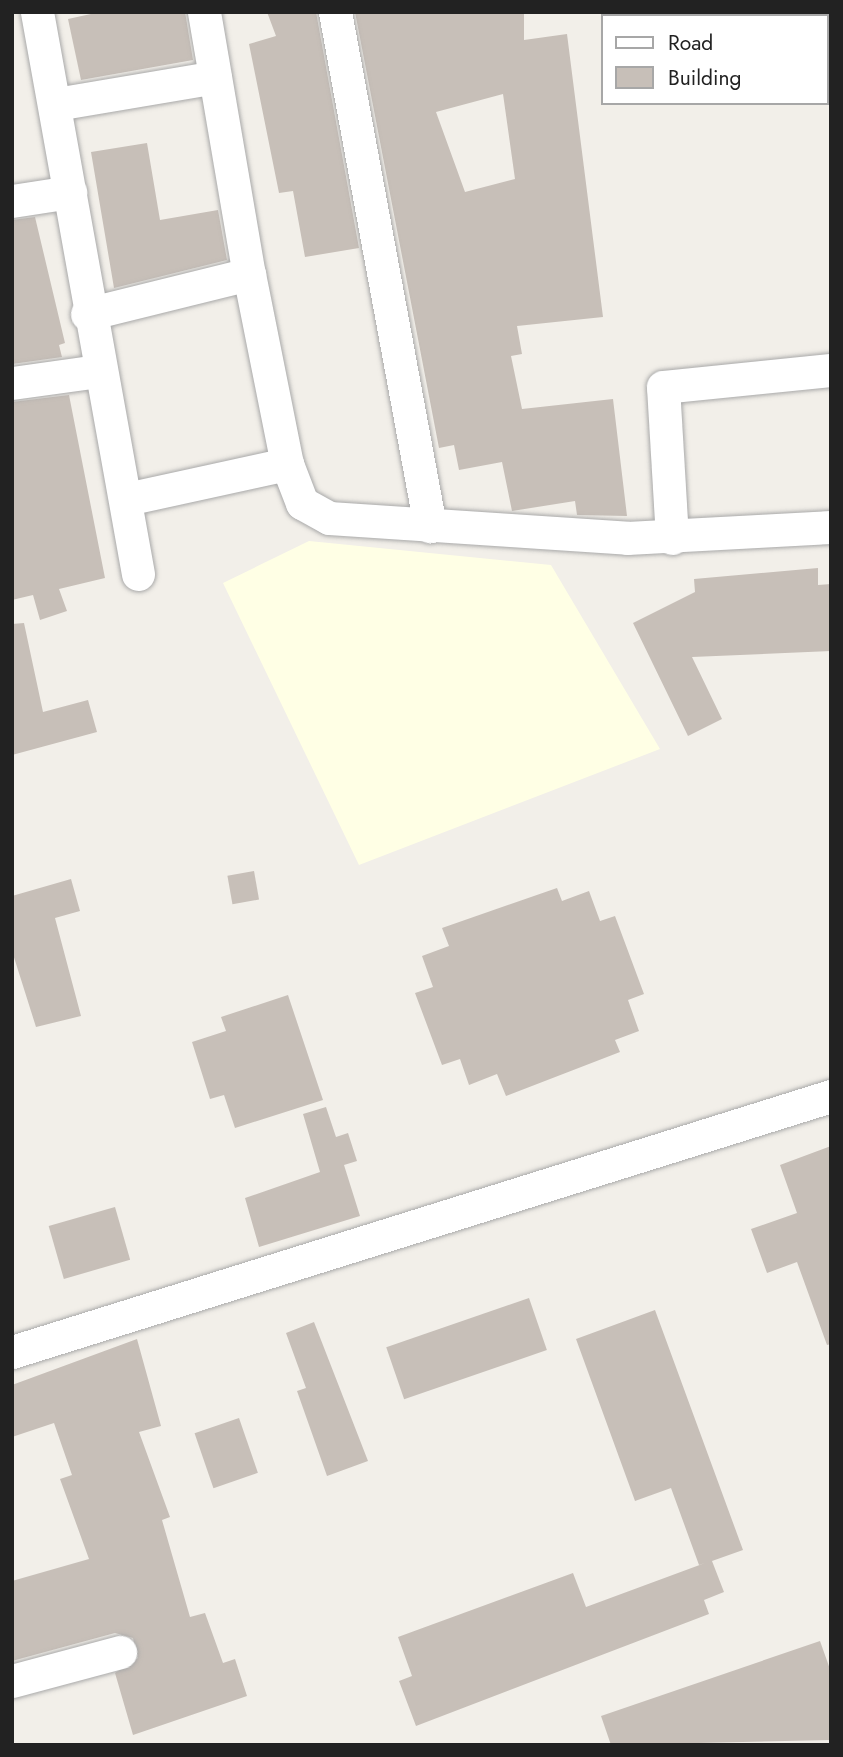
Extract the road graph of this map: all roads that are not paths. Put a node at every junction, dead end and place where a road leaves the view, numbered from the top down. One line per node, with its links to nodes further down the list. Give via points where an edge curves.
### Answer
1 (20, 12): 5 (street)
2 (37, 12): 7 (street)
3 (204, 12): 6 (street)
4 (335, 12): 17 (street)
5 (12, 13)
6 (215, 77): 7 (street); 10 (street)
7 (56, 104): 8 (street)
8 (70, 192): 9 (street); 11 (street)
9 (12, 201)
10 (248, 274): 11 (street); 15 (street)
11 (87, 314): 13 (street)
12 (831, 370): 19 (street, via 663,387)
13 (99, 371): 14 (street); 16 (street)
14 (12, 383)
15 (288, 464): 16 (street); 17 (street, via 302,503 329,518)
16 (125, 499): 20 (street)
17 (430, 526): 19 (street)
18 (831, 527): 19 (street)
19 (672, 538)
20 (138, 574)
21 (831, 1096): 22 (street)
22 (12, 1352)
23 (120, 1652): 24 (street)
24 (12, 1681)

